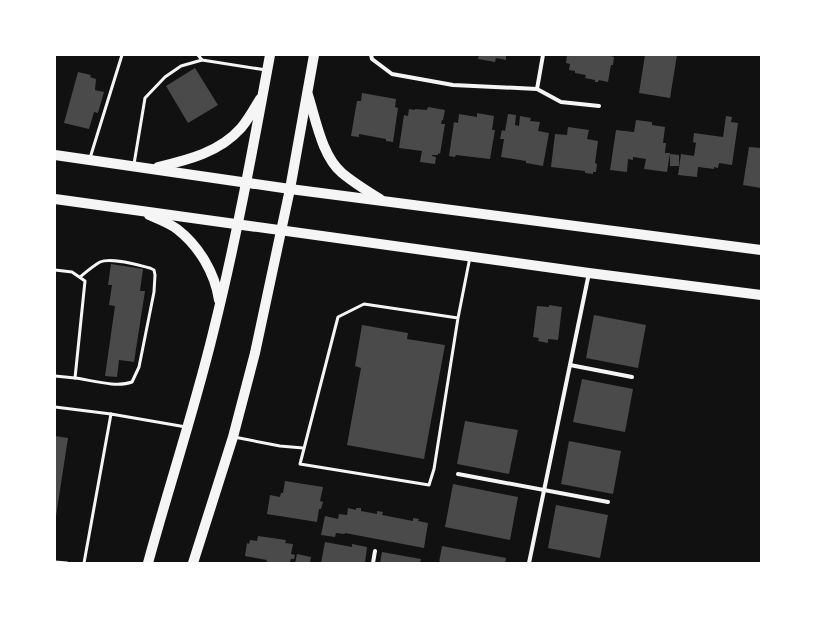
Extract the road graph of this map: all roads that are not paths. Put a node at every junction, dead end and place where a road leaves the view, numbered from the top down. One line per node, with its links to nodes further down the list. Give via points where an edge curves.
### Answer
1 (122, 55): 14 (lane)
2 (198, 55): 7 (lane)
3 (270, 55): 8 (main road)
4 (314, 55): 10 (main road)
5 (371, 55): 9 (street, via 372,59 392,74 453,86)
6 (543, 55): 9 (street)
7 (202, 60): 8 (lane); 15 (lane, via 181,66 165,77 145,98)
8 (267, 70): 11 (main road)
9 (537, 89): 12 (street, via 561,102)
10 (307, 94): 18 (main road); 20 (main road, via 325,150 333,162 342,172)
11 (263, 96): 16 (main road, via 241,128 221,145 190,160); 17 (main road)
12 (599, 106)
13 (55, 155): 14 (main road)
14 (90, 160): 15 (main road)
15 (134, 166): 16 (main road)
16 (152, 169): 17 (main road)
17 (247, 182): 18 (main road); 22 (main road)
18 (290, 189): 20 (main road); 23 (main road)
19 (55, 199): 21 (main road)
20 (381, 201): 24 (main road)
21 (140, 211): 22 (main road); 30 (main road, via 176,228 192,243 212,273)
22 (239, 224): 23 (main road); 30 (main road)
23 (281, 230): 25 (main road); 39 (main road, via 255,353)
24 (761, 250)
25 (470, 256): 27 (main road); 31 (lane)
26 (55, 270): 28 (lane, via 72,272)
27 (589, 273): 29 (main road); 32 (street)
28 (80, 277): 35 (lane, via 85,281); 35 (lane, via 104,261 150,268 154,270 155,275 139,367 132,382 115,384)
29 (761, 295)
30 (220, 305): 38 (main road)
31 (458, 318): 40 (lane, via 364,304 338,317); 40 (lane, via 434,469 429,484 300,464)
32 (570, 365): 34 (street); 42 (street)
33 (55, 376): 35 (lane)
34 (632, 377)
35 (75, 378)
36 (55, 407): 37 (lane)
37 (111, 414): 38 (lane); 47 (lane)
38 (188, 427): 48 (main road)
39 (233, 437): 40 (lane); 49 (main road)
40 (303, 448)
41 (458, 474): 42 (street)
42 (543, 491): 43 (street); 51 (street)
43 (608, 502)
44 (375, 551): 50 (street)
45 (55, 562): 46 (lane)
46 (67, 563)
47 (84, 563)
48 (148, 563)
49 (193, 563)
50 (373, 563)
51 (529, 563)

